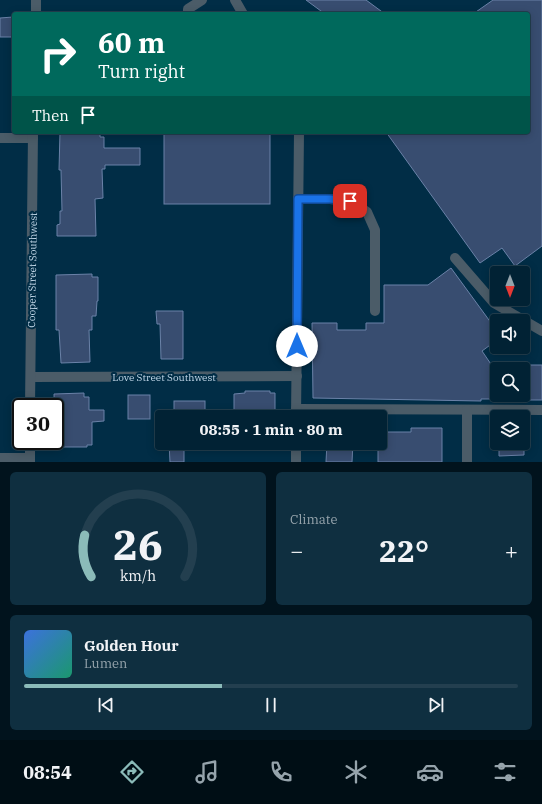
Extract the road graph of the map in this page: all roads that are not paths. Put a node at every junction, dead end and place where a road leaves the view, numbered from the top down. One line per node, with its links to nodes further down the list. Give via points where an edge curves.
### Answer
1 (36, 0): 4 (street)
2 (202, 0): 5 (street, via 188,9)
3 (235, 0): 6 (street)
4 (36, 12)
5 (188, 12)
6 (242, 12)
7 (298, 134): 10 (street)
8 (33, 135): 9 (street); 15 (street, Cooper Street Southwest)
9 (0, 138)
10 (298, 199): 12 (street, via 350,201 368,212 374,230); 14 (street)
11 (456, 258): 13 (street, via 494,303)
12 (375, 311)
13 (542, 330)
14 (297, 376): 15 (street, Love Street Southwest); 17 (street)
15 (31, 377): 16 (street, Cooper Street Southwest)
16 (30, 398)
17 (296, 410)
18 (468, 410): 19 (street); 20 (street); 25 (street)
19 (542, 410)
20 (387, 411)
21 (296, 450): 24 (street)
22 (0, 458): 23 (street)
23 (30, 460)
24 (296, 462)
25 (467, 462)

